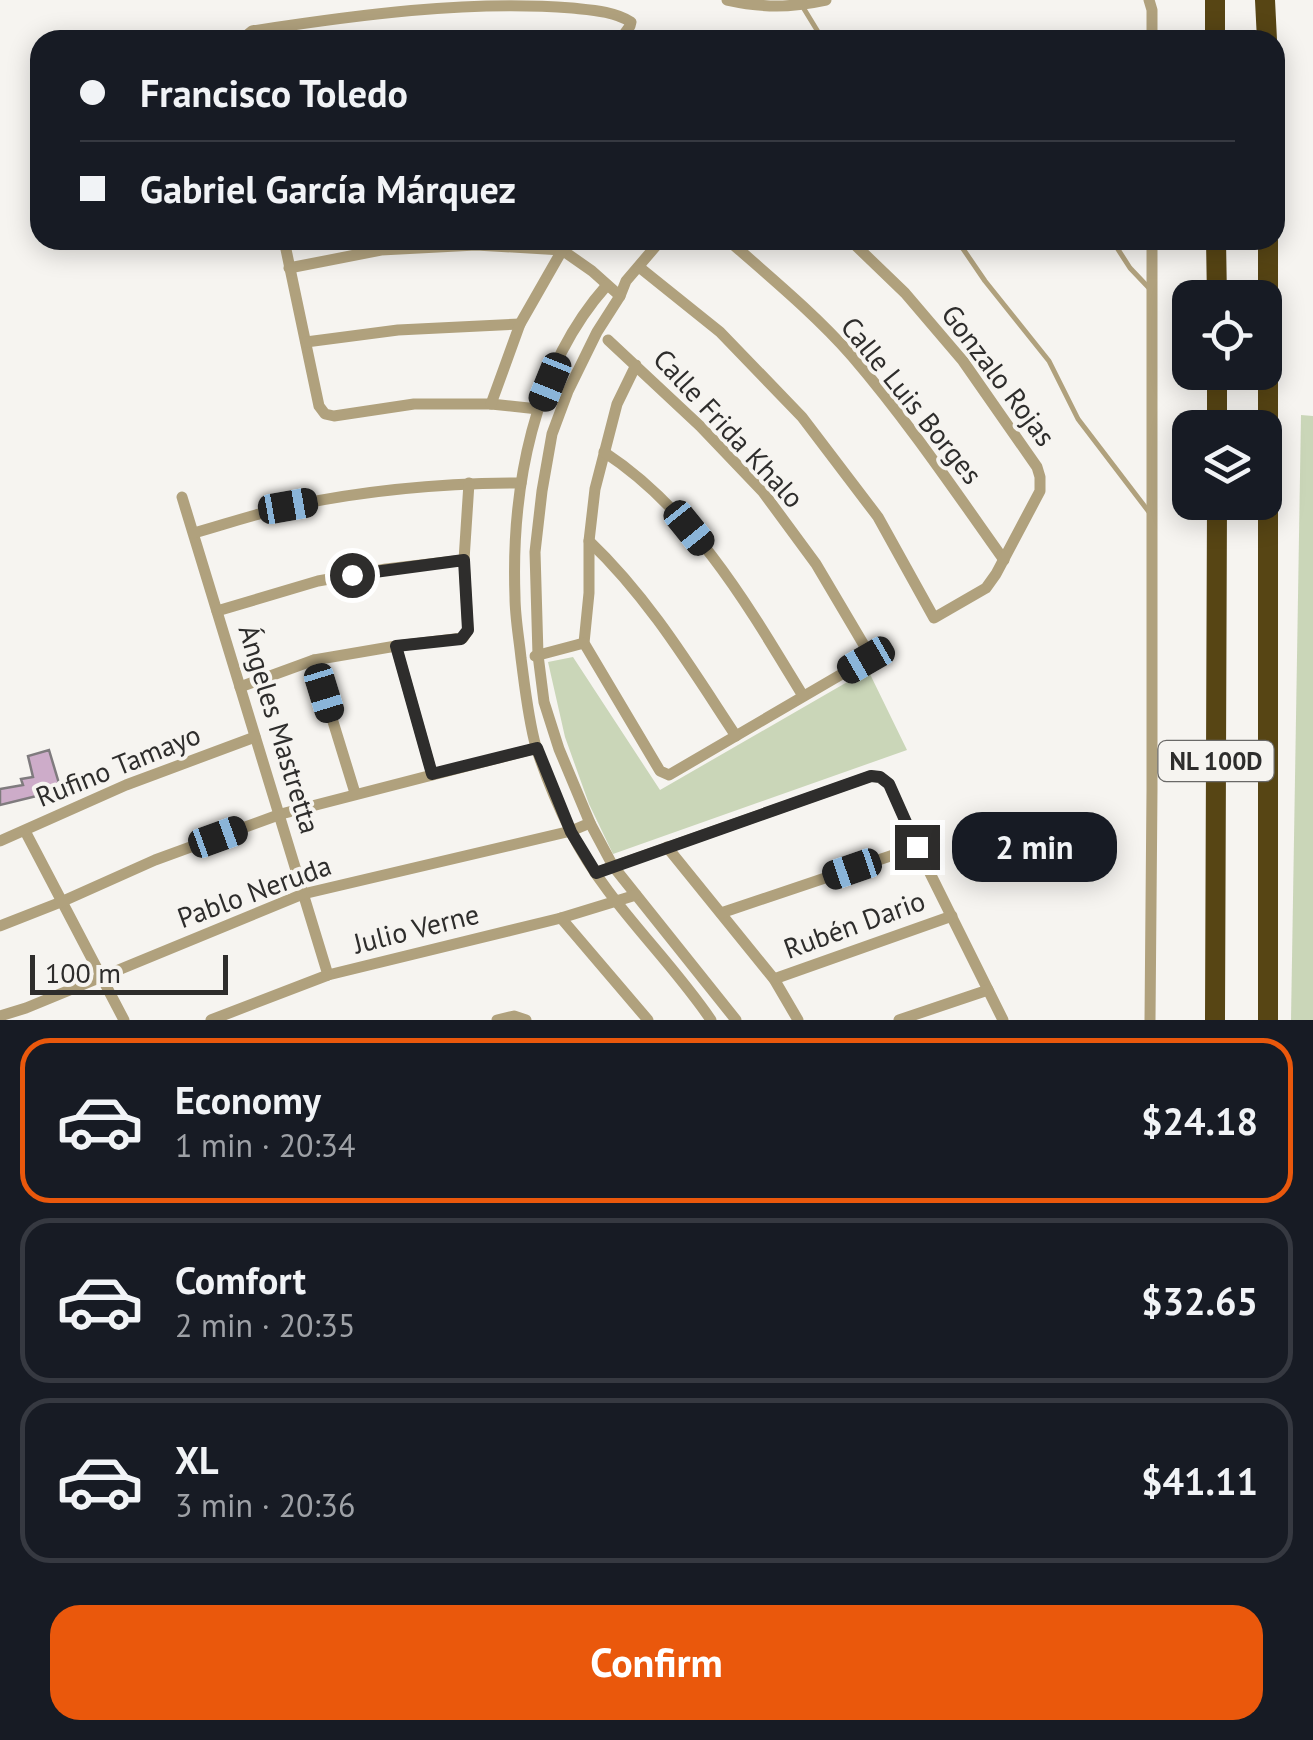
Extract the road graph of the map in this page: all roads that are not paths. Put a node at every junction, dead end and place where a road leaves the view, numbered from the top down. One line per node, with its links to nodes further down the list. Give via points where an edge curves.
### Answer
1 (726, 0): 6 (street, via 759,7)
2 (826, 0): 6 (street)
3 (1149, 0): 10 (street)
4 (1214, 0): 11 (highway)
5 (1265, 0): 12 (highway)
6 (800, 4): 9 (lane)
7 (258, 30): 8 (street, via 488,5 584,9 624,18)
8 (627, 30)
9 (816, 30)
10 (1152, 30)
11 (1215, 30)
12 (1266, 30)
13 (286, 250): 26 (street)
14 (381, 250): 26 (street)
15 (562, 250): 32 (street)
16 (570, 250): 29 (street)
17 (653, 250): 25 (street)
18 (739, 250): 47 (street, Calle Luis Borges, via 849,353)
19 (860, 250): 47 (street, Gonzalo Rojas, via 963,362 1037,467 1040,490)
20 (964, 250): 42 (lane)
21 (1118, 250): 30 (lane)
22 (1152, 250): 30 (street)
23 (1216, 250): 27 (highway)
24 (1268, 250): 95 (highway, NL 100D)
25 (639, 267): 28 (street); 47 (street, Gonzalo Rojas, via 720,332 802,417 878,518 934,618 986,588)
26 (290, 268): 34 (street)
27 (1217, 280)
28 (626, 281): 29 (street); 31 (street)
29 (607, 285): 31 (street); 37 (street, via 574,330)
30 (1151, 290): 42 (street)
31 (620, 296): 51 (street, via 588,349 552,434 536,552)
32 (520, 324): 34 (street); 36 (street)
33 (608, 340): 35 (street, Calle Frida Khalo)
34 (306, 342): 36 (street, via 326,414)
35 (636, 365): 38 (street); 55 (street, Calle Frida Khalo, via 764,492 871,658)
36 (491, 404): 37 (street)
37 (538, 409): 40 (street)
38 (604, 452): 45 (street); 55 (street, via 689,528)
39 (469, 483): 40 (street); 44 (street, via 288,506); 46 (street)
40 (521, 483): 53 (street, via 514,600)
41 (182, 497): 44 (street, Ángeles Mastretta)
42 (1151, 514): 93 (street)
43 (1217, 520): 94 (highway, NL 100D)
44 (194, 534): 48 (street, Ángeles Mastretta)
45 (589, 541): 49 (street); 56 (street, via 674,641)
46 (464, 560): 48 (street, via 318,582); 50 (street, via 468,630 461,639)
47 (1004, 560)
48 (217, 611): 54 (street, Ángeles Mastretta)
49 (584, 643): 51 (street); 56 (street, via 660,772 672,774)
50 (396, 646): 52 (street); 59 (street)
51 (538, 655): 53 (street); 62 (street, via 544,702)
52 (314, 660): 54 (street); 60 (street)
53 (522, 660): 58 (street)
54 (240, 687): 57 (street, Ángeles Mastretta)
55 (803, 696): 56 (street)
56 (736, 736)
57 (255, 737): 61 (street, Ángeles Mastretta); 63 (street, Rufino Tamayo)
58 (537, 748): 59 (street); 64 (street)
59 (432, 774): 60 (street)
60 (354, 794): 61 (street)
61 (281, 814): 70 (street, Ángeles Mastretta); 72 (street)
62 (590, 823): 64 (street, Pablo Neruda); 68 (street)
63 (25, 831): 65 (street, Rufino Tamayo); 72 (street)
64 (571, 832): 69 (street); 70 (street, Pablo Neruda)
65 (0, 841)
66 (667, 847): 67 (street, via 871,776 889,784); 68 (street); 74 (street)
67 (917, 847): 74 (street); 75 (street)
68 (613, 866): 69 (street); 71 (street)
69 (596, 873): 73 (street)
70 (304, 894): 78 (street, Ángeles Mastretta); 79 (street, Pablo Neruda)
71 (636, 895): 73 (street, Julio Verne); 89 (street)
72 (61, 902): 77 (street); 79 (street)
73 (616, 902): 76 (street, Julio Verne); 88 (street)
74 (722, 913): 80 (street)
75 (952, 916): 80 (street, Rubén Dario); 81 (street)
76 (561, 918): 78 (street, Julio Verne); 87 (street)
77 (0, 926)
78 (328, 975): 84 (street, Julio Verne)
79 (102, 976): 82 (street, Pablo Neruda); 83 (street)
80 (774, 979): 90 (street)
81 (988, 990): 91 (street); 92 (street)
82 (0, 1016)
83 (124, 1020)
84 (211, 1020)
85 (497, 1020): 86 (street)
86 (526, 1020)
87 (648, 1020)
88 (711, 1020)
89 (736, 1020)
90 (798, 1020)
91 (899, 1020)
92 (1003, 1020)
93 (1150, 1020)
94 (1215, 1020)
95 (1268, 1020)

